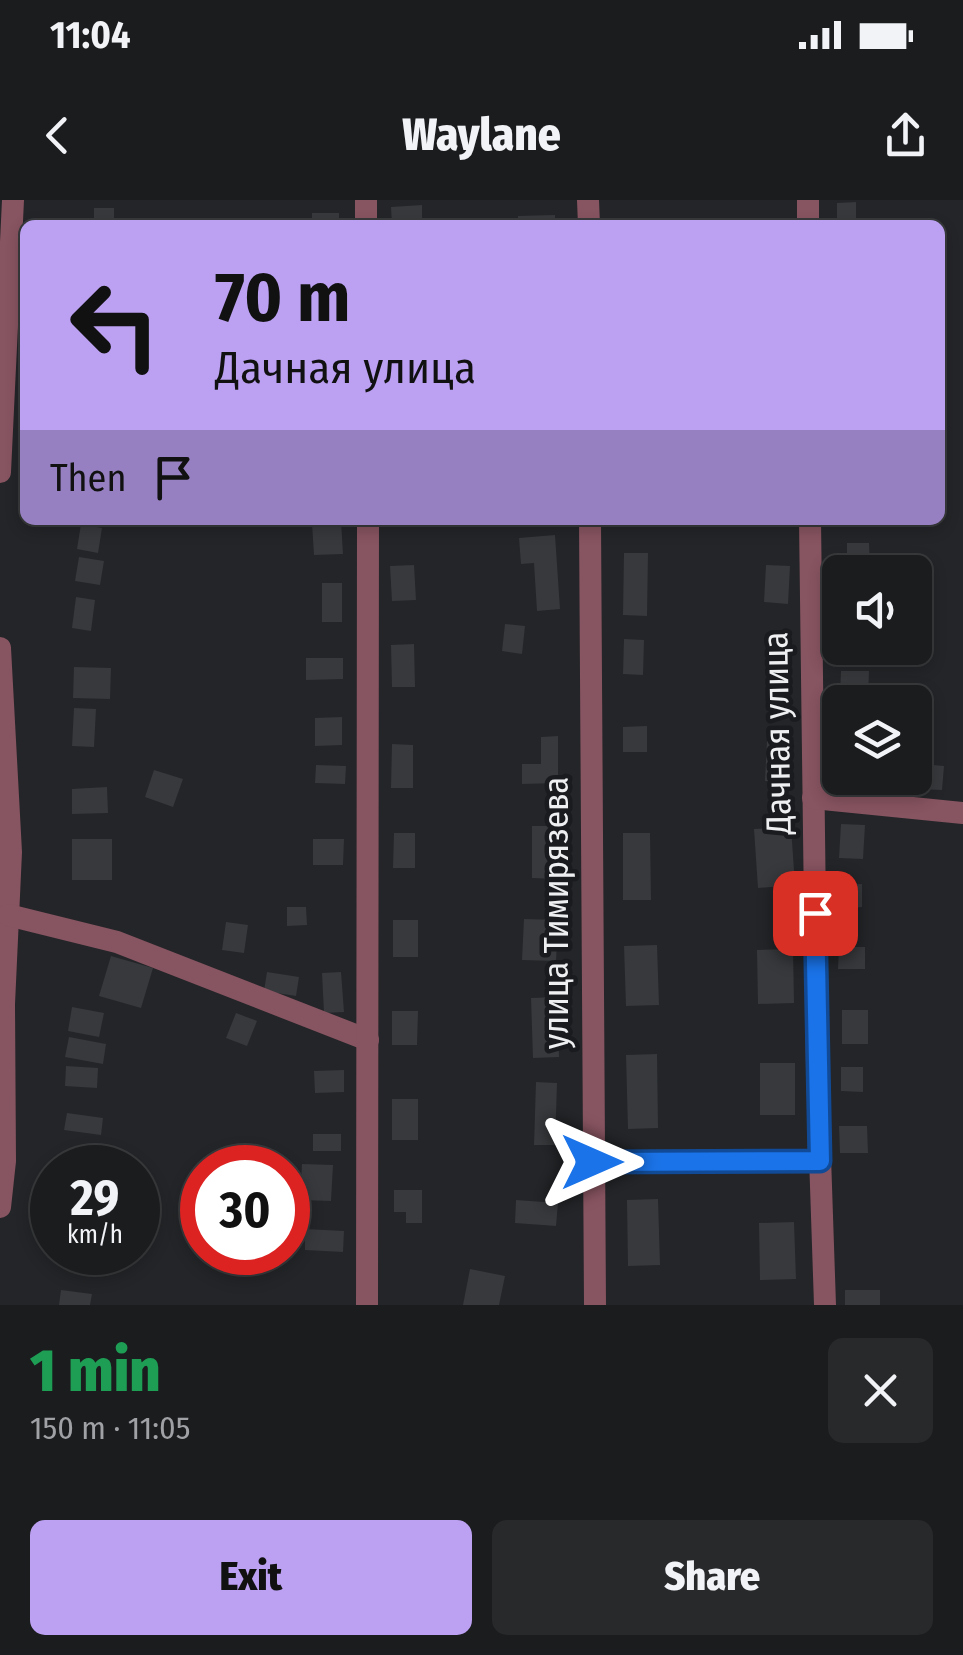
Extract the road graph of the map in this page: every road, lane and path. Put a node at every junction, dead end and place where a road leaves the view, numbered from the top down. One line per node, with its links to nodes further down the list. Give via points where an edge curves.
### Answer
1 (13, 200): 2 (street)
2 (0, 472)
3 (368, 525): 10 (street)
4 (590, 525): 12 (street, улица Тимирязева)
5 (810, 525): 7 (street, Дачная улица)
6 (0, 648): 9 (street)
7 (813, 798): 8 (street); 11 (street, Дачная улица)
8 (963, 813)
9 (8, 915): 10 (street, via 117,942); 13 (street)
10 (368, 1040): 14 (street)
11 (820, 1161): 12 (street); 16 (street, Дачная улица)
12 (592, 1162): 15 (street, улица Тимирязева)
13 (0, 1206)
14 (367, 1305)
15 (594, 1305)
16 (825, 1305)

